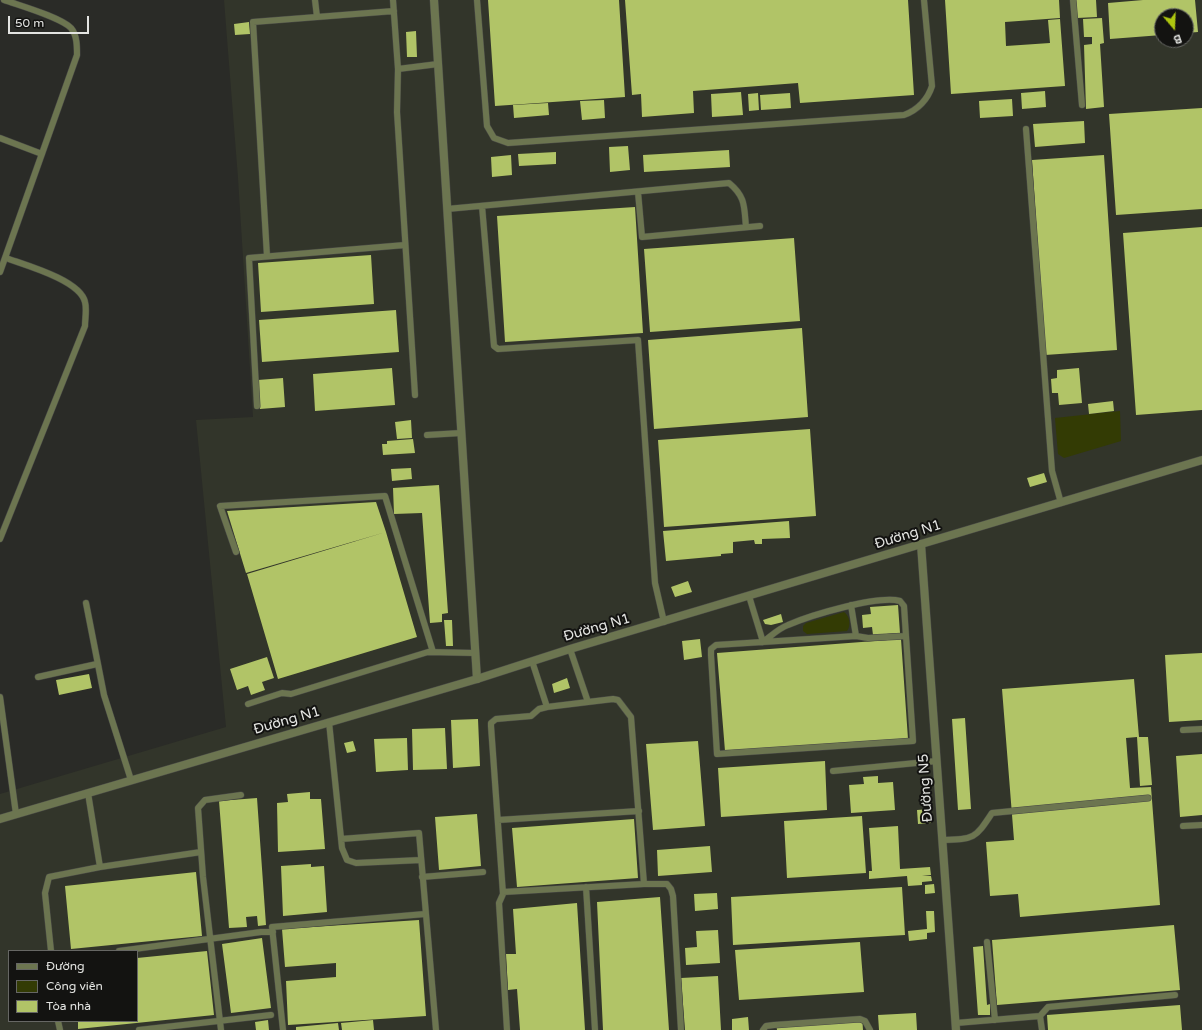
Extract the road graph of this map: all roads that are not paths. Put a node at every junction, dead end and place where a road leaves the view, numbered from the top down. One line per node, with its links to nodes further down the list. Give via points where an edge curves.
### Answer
1 (4, 0): 15 (lane, via 63,22 72,29 76,40 77,55)
2 (315, 0): 9 (lane)
3 (393, 0): 8 (lane)
4 (434, 0): 10 (street)
5 (477, 0): 6 (lane, via 487,126 494,138 508,143 913,112 928,96 932,86)
6 (924, 0)
7 (1073, 0): 12 (lane)
8 (394, 11): 9 (lane); 11 (lane)
9 (317, 17): 22 (lane, via 253,22)
10 (438, 64): 11 (lane); 18 (street)
11 (398, 69): 21 (lane, via 397,112)
12 (1082, 104)
13 (1026, 129): 30 (lane, via 1052,471)
14 (0, 138): 15 (lane)
15 (42, 154): 23 (lane)
16 (638, 192): 17 (lane); 20 (lane, via 729,184 743,197); 20 (lane, via 642,237)
17 (482, 206): 18 (lane); 37 (lane, via 494,346 498,349 638,340 655,583)
18 (447, 209): 27 (street)
19 (760, 226): 20 (lane)
20 (746, 227)
21 (405, 245): 22 (lane); 25 (lane)
22 (267, 256): 26 (lane, via 250,258)
23 (6, 258): 24 (lane); 31 (lane, via 46,272 77,289 85,301 85,326)
24 (0, 272)
25 (415, 395)
26 (257, 406)
27 (461, 433): 28 (lane); 43 (street)
28 (427, 435)
29 (1202, 460): 30 (street, Đường N1)
30 (1061, 502): 32 (street, Đường N1)
31 (0, 539)
32 (921, 544): 34 (street, Đường N1); 55 (street, Đường N5)
33 (236, 552): 42 (lane, via 220,506 385,496)
34 (749, 596): 37 (street, Đường N1); 40 (lane)
35 (86, 603): 45 (lane)
36 (851, 605): 38 (lane); 39 (lane, via 900,601 904,606); 40 (lane, via 787,625)
37 (664, 622): 41 (street, Đường N1)
38 (856, 636): 39 (lane); 40 (lane)
39 (906, 636): 40 (lane, via 913,741 717,754 712,649 716,645)
40 (763, 642)
41 (570, 649): 44 (street, Đường N1); 49 (lane)
42 (433, 652): 43 (lane); 50 (lane, via 291,694 282,693)
43 (475, 653): 47 (street)
44 (532, 661): 47 (street, Đường N1); 51 (lane)
45 (97, 664): 46 (lane); 57 (lane, via 107,707)
46 (38, 677)
47 (477, 679): 52 (street, Đường N1)
48 (0, 697): 62 (lane)
49 (588, 702): 51 (lane); 61 (lane, via 618,700 628,712 632,722)
50 (248, 704)
51 (547, 707): 64 (lane, via 539,709 531,716 496,720 491,723)
52 (329, 722): 57 (street, Đường N1); 67 (lane)
53 (1202, 729): 54 (lane)
54 (1183, 730)
55 (937, 761): 56 (lane); 68 (street, Đường N5)
56 (833, 771)
57 (131, 780): 58 (street, Đường N1)
58 (88, 793): 62 (street, Đường N1); 71 (lane)
59 (241, 795): 69 (lane, via 205,800 200,804 198,808)
60 (1148, 798): 68 (lane, via 992,813 979,833 966,839)
61 (638, 811): 64 (lane); 74 (lane)
62 (16, 814): 63 (street, Đường N1)
63 (0, 819)
64 (498, 820): 76 (lane)
65 (1202, 825): 66 (lane)
66 (1183, 826)
67 (341, 839): 70 (lane, via 346,860 356,863); 70 (lane, via 419,833)
68 (943, 840): 88 (street, Đường N5)
69 (201, 852): 71 (lane); 79 (lane)
70 (421, 860): 73 (lane)
71 (100, 867): 81 (lane, via 49,877 45,893)
72 (483, 872): 73 (lane)
73 (422, 877): 77 (lane)
74 (644, 884): 75 (lane); 95 (lane, via 667,884 673,896)
75 (586, 887): 76 (lane); 94 (lane)
76 (503, 892): 93 (lane, via 499,911)
77 (425, 914): 78 (lane, via 272,927); 92 (lane)
78 (273, 932): 79 (lane); 91 (lane)
79 (210, 939): 82 (lane); 87 (lane)
80 (987, 942): 86 (lane)
81 (51, 950)
82 (127, 950)
83 (1175, 995): 85 (lane, via 1048,1007)
84 (271, 1015): 87 (lane)
85 (1040, 1016): 86 (lane); 98 (lane)
86 (994, 1020): 88 (lane)
87 (220, 1021): 89 (lane); 90 (lane)
88 (956, 1027)
89 (140, 1030)
90 (221, 1030)
91 (283, 1030)
92 (436, 1030)
93 (507, 1030)
94 (595, 1030)
95 (681, 1030)
96 (763, 1030): 97 (lane, via 766,1026 774,1025 860,1019 865,1020)
97 (870, 1030)
98 (1042, 1030)

